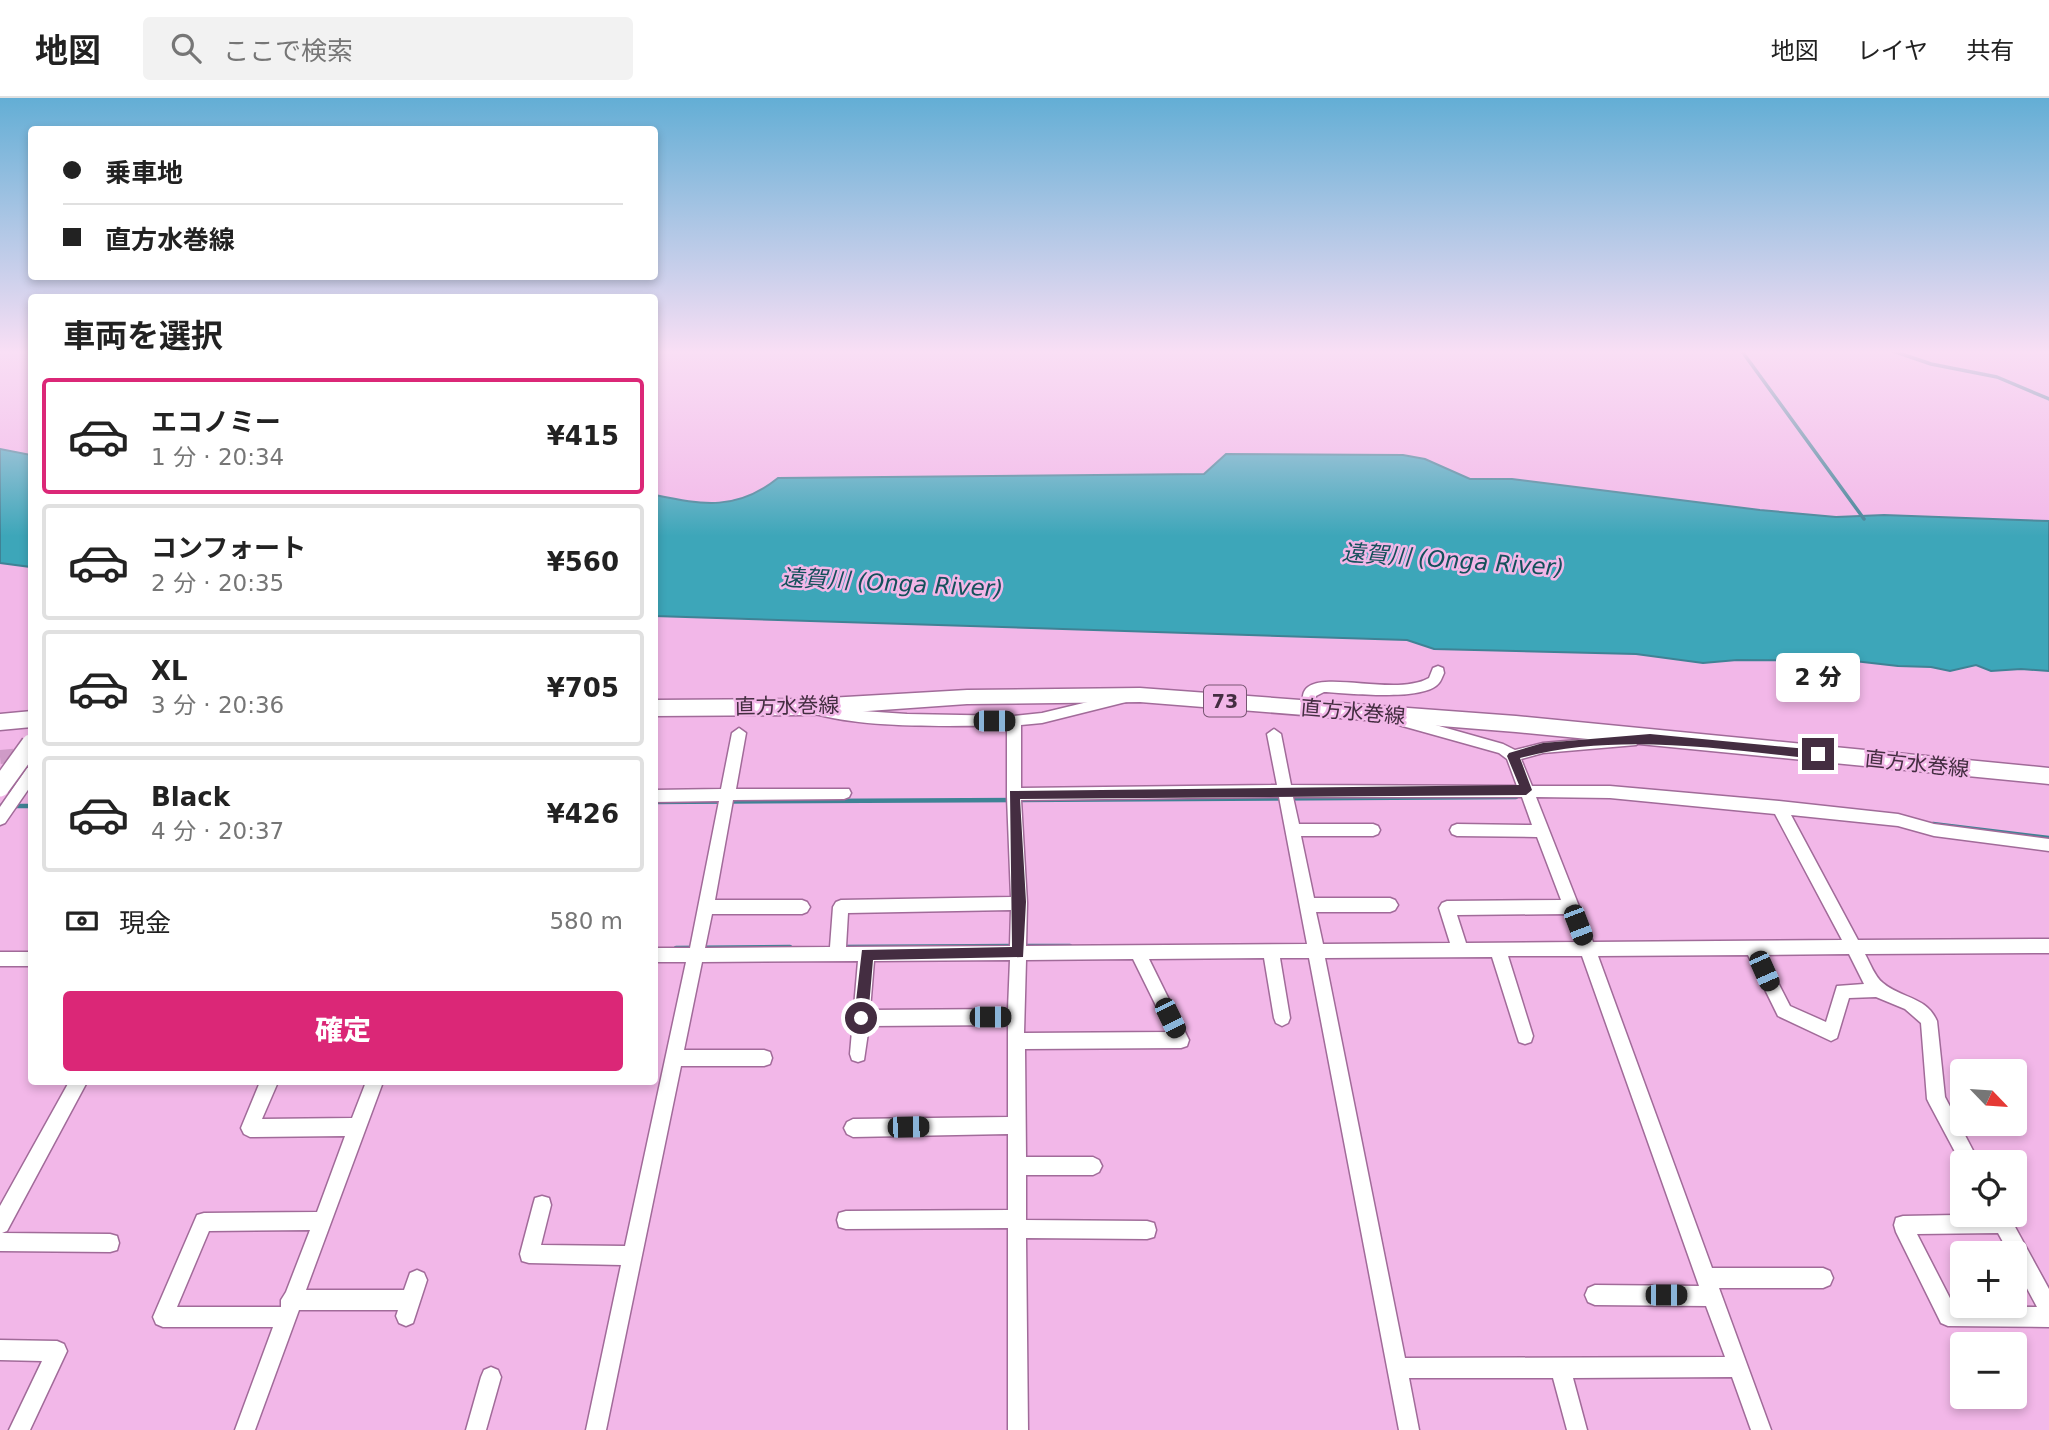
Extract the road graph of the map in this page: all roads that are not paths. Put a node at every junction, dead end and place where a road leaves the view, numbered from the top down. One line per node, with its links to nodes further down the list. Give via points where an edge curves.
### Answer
1 (1438, 671): 5 (street, via 1434,681 1407,689 1313,690)
2 (1140, 695): 3 (main road, 直方水巻線 / 73, via 967,697); 5 (main road, 直方水巻線 / 73); 8 (street)
3 (811, 707): 4 (main road, 直方水巻線 / 73); 8 (street, via 833,714)
4 (658, 708)
5 (1310, 708): 6 (main road, 直方水巻線 / 73)
6 (1384, 715): 12 (main road, 直方水巻線 / 73); 14 (street, via 1503,749)
7 (28, 719): 9 (main road)
8 (1014, 721): 21 (street)
9 (0, 722)
10 (739, 733): 22 (street)
11 (1274, 734): 20 (street)
12 (1650, 738): 14 (street, via 1543,748); 15 (main road, 直方水巻線 / 73)
13 (28, 751): 24 (street, bridge)
14 (1513, 756): 17 (street)
15 (2049, 776)
16 (28, 777): 24 (street)
17 (1526, 790): 20 (street); 25 (street, via 1610,792); 29 (street)
18 (845, 793): 22 (street)
19 (658, 796): 22 (street)
20 (1286, 796): 21 (street); 26 (street)
21 (1014, 798): 31 (street)
22 (726, 799): 34 (street)
23 (28, 800): 24 (street)
24 (7, 803)
25 (1781, 811): 30 (street, via 1898,820 1934,830); 37 (street)
26 (1293, 830): 27 (street); 32 (street)
27 (1373, 830)
28 (1457, 831): 29 (street)
29 (1542, 831): 36 (street)
30 (2049, 845)
31 (1019, 902): 42 (street); 44 (street, via 841,907)
32 (1307, 905): 33 (street); 41 (street)
33 (1390, 905)
34 (706, 907): 35 (street); 46 (street)
35 (802, 907)
36 (1571, 907): 38 (street, via 1447,908); 39 (street)
37 (1850, 944): 40 (street); 43 (street); 53 (street)
38 (1459, 946): 41 (street); 45 (street)
39 (1586, 946): 43 (street); 45 (street); 84 (street)
40 (2049, 946)
41 (1316, 947): 47 (street); 91 (street)
42 (1019, 948): 48 (street); 49 (street); 54 (street)
43 (1753, 948): 53 (street, via 1784,1011 1831,1034 1843,991 1871,991)
44 (837, 949): 46 (street); 49 (street)
45 (1498, 949): 57 (street)
46 (697, 950): 50 (street); 60 (street)
47 (1271, 951): 48 (street); 55 (street)
48 (1138, 953): 58 (street, via 1181,1040)
49 (867, 954): 56 (street)
50 (658, 955)
51 (0, 959): 52 (street)
52 (28, 959)
53 (1874, 985): 68 (street, via 1916,1005 1929,1021 1936,1099)
54 (1016, 1017): 56 (street); 58 (street)
55 (1282, 1017)
56 (861, 1018): 59 (street)
57 (1525, 1036)
58 (1016, 1041): 65 (street)
59 (858, 1054)
60 (673, 1058): 61 (street); 81 (street)
61 (764, 1058)
62 (76, 1085): 75 (street)
63 (268, 1085): 66 (street, via 250,1128)
64 (373, 1085): 66 (street)
65 (1017, 1125): 67 (street); 69 (street)
66 (357, 1127): 73 (street)
67 (853, 1128)
68 (1964, 1150)
69 (1017, 1166): 70 (street); 76 (street)
70 (1093, 1166)
71 (542, 1205): 81 (street, via 529,1254)
72 (846, 1220): 76 (street)
73 (321, 1221): 86 (street); 86 (street, via 204,1222 163,1317)
74 (1950, 1222): 88 (street, via 1903,1225 1948,1316)
75 (0, 1224)
76 (1017, 1224): 78 (street); 98 (street)
77 (2005, 1227): 87 (street)
78 (1147, 1230)
79 (0, 1242): 80 (street)
80 (110, 1243)
81 (632, 1256): 97 (street)
82 (1823, 1278): 84 (street)
83 (417, 1280): 86 (street, via 408,1308)
84 (1710, 1287): 85 (street); 90 (street)
85 (1595, 1295)
86 (288, 1309): 95 (street)
87 (2049, 1309)
88 (2049, 1317)
89 (0, 1350): 94 (street, via 57,1350)
90 (1740, 1367): 92 (street); 101 (street)
91 (1397, 1368): 92 (street); 99 (street)
92 (1560, 1368): 100 (street)
93 (491, 1377): 96 (street)
94 (19, 1430)
95 (245, 1430)
96 (476, 1430)
97 (596, 1430)
98 (1018, 1430)
99 (1409, 1430)
100 (1577, 1430)
101 (1761, 1430)

